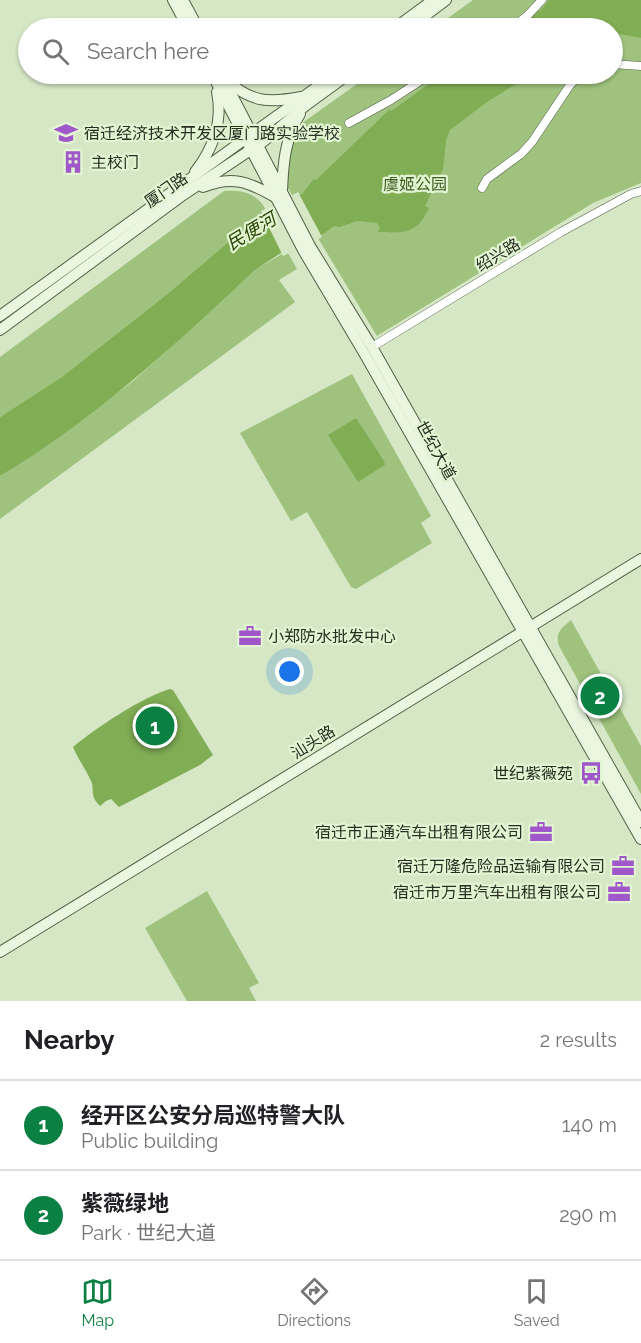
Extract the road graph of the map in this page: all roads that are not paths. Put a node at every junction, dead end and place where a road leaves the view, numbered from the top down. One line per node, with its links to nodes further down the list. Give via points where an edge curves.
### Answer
1 (173, 0): 6 (street)
2 (183, 0): 7 (street)
3 (433, 0): 8 (street)
4 (446, 0): 9 (street)
5 (542, 0): 10 (street)
6 (183, 18)
7 (193, 18)
8 (409, 18)
9 (422, 18)
10 (524, 18)
11 (623, 65): 12 (street)
12 (641, 66)
13 (218, 84): 24 (street, via 218,122 212,147)
14 (222, 84): 22 (street, 世纪大道)
15 (230, 84): 20 (street, via 268,102)
16 (324, 84): 20 (street, 厦门路)
17 (333, 84): 20 (street, 厦门路)
18 (416, 84): 21 (street)
19 (572, 84): 25 (street, via 532,142 487,179)
20 (305, 101): 22 (street, 厦门路); 23 (street, 厦门路); 28 (street, via 284,155)
21 (349, 123)
22 (248, 137): 23 (street, 世纪大道); 24 (street, 厦门路)
23 (254, 148): 27 (street, 厦门路); 28 (street, 世纪大道)
24 (185, 183): 30 (street, 厦门路)
25 (482, 189)
26 (641, 191): 31 (street, 绍兴路, via 561,232)
27 (183, 195): 28 (street, via 234,181 257,186); 30 (street, 厦门路)
28 (280, 199): 29 (street, 世纪大道)
29 (306, 248): 31 (street, 世纪大道); 34 (street, 世纪大道)
30 (3, 318)
31 (372, 347): 34 (street, 世纪大道)
32 (641, 553): 34 (street, 汕头路)
33 (641, 559): 34 (street, 汕头路)
34 (524, 627): 35 (street, 世纪大道); 36 (street, 世纪大道); 37 (street, 汕头路); 38 (street, 汕头路)
35 (641, 822)
36 (641, 839)
37 (0, 944)
38 (0, 952)

